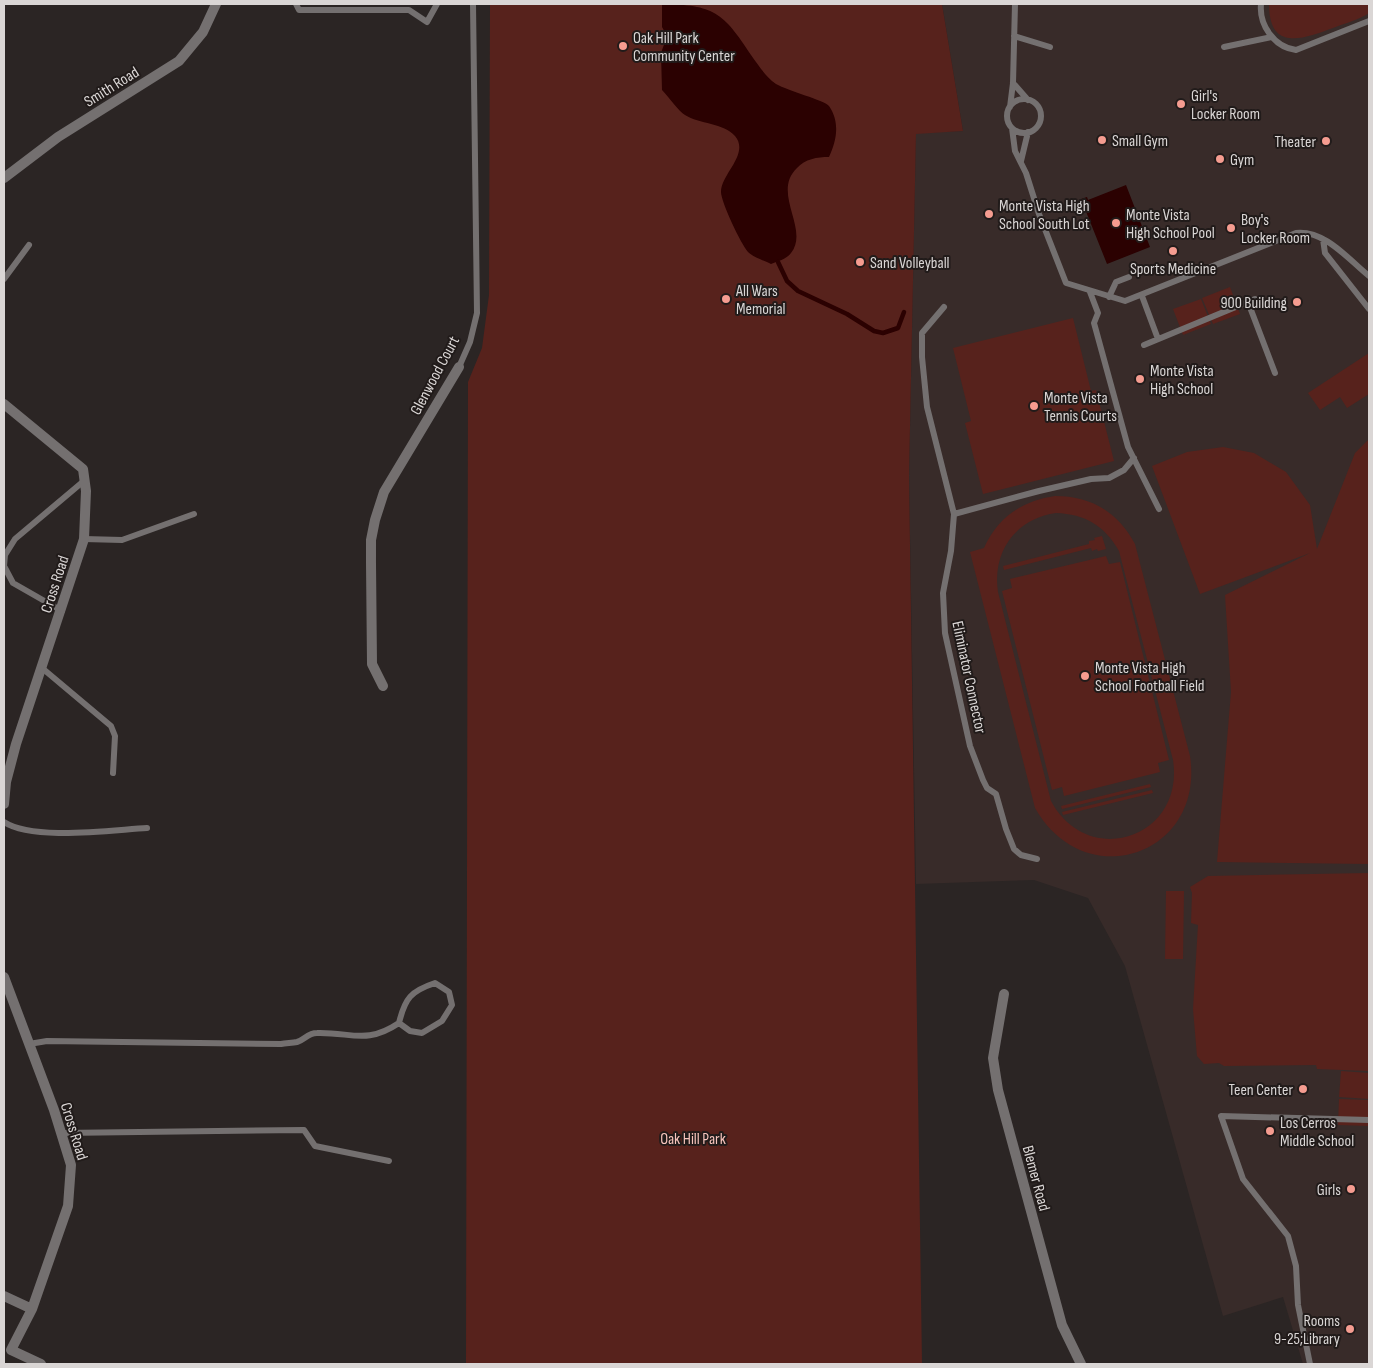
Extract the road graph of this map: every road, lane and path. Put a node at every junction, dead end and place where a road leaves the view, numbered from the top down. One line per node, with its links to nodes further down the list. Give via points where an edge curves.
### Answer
1 (216, 4): 18 (street, Smith Road, via 203,32 179,61 58,137)
2 (296, 4): 3 (lane, via 300,10 409,10 427,22)
3 (437, 4)
4 (474, 4): 33 (lane, Glenwood Court, via 477,313 470,342)
5 (1015, 4): 8 (lane)
6 (1262, 4): 9 (lane, via 1261,16)
7 (1369, 21): 9 (lane, via 1296,50 1285,47)
8 (1014, 36): 10 (lane); 12 (lane)
9 (1272, 36): 11 (lane)
10 (1050, 47)
11 (1224, 47)
12 (1013, 83): 13 (lane); 14 (lane)
13 (1028, 100): 14 (lane, via 1018,100); 16 (lane, via 1039,108 1041,117 1037,127)
14 (1010, 107): 15 (lane, via 1008,118)
15 (1012, 128): 16 (lane); 17 (lane, via 1015,151)
16 (1028, 132): 17 (lane)
17 (1021, 161): 24 (lane, via 1066,283)
18 (4, 178)
19 (1323, 238): 21 (lane); 25 (lane, via 1306,232 1296,233); 30 (lane, via 1325,253)
20 (29, 245): 23 (lane)
21 (1369, 276)
22 (1129, 277): 26 (lane, via 1116,282)
23 (4, 279)
24 (1090, 292): 26 (lane); 36 (lane, via 1098,313 1094,323 1128,447)
25 (1142, 296): 26 (lane, via 1125,301); 31 (lane)
26 (1109, 297)
27 (1255, 299): 28 (lane)
28 (1248, 302): 31 (lane); 34 (lane)
29 (944, 307): 40 (lane, Eliminator Connector, via 922,333 922,357 927,406)
30 (1369, 309)
31 (1158, 339): 32 (lane)
32 (1144, 345)
33 (459, 367): 44 (street, Glenwood Court, via 384,492 375,520 371,540 372,664)
34 (1275, 373)
35 (4, 404): 37 (street, via 83,469)
36 (1134, 458): 38 (lane); 40 (lane, via 1124,470 1109,478 1039,491)
37 (85, 480): 41 (street, Cross Road); 42 (lane, via 15,539 5,556 4,566 13,583)
38 (1159, 509)
39 (194, 514): 41 (lane, via 122,540)
40 (954, 514): 50 (lane, Eliminator Connector, via 943,615 949,658 970,746 987,788 996,794 1014,849 1021,855)
41 (84, 539): 42 (street, Cross Road)
42 (62, 611): 43 (street, Cross Road)
43 (42, 668): 45 (street, Cross Road); 46 (lane, via 111,726 115,736)
44 (383, 686)
45 (8, 757): 47 (street, Cross Road)
46 (113, 773)
47 (4, 804)
48 (4, 822): 49 (lane, via 33,832)
49 (147, 828)
50 (1037, 859)
51 (4, 977): 54 (street, Cross Road)
52 (1004, 994): 61 (street, Blemer Road, via 993,1058 999,1097 1062,1326)
53 (399, 1023): 53 (lane, via 403,1004 416,989 435,983 449,992 452,1005 442,1022 422,1033 410,1031); 54 (lane, via 383,1033 369,1036 316,1033 298,1042 281,1044 47,1041)
54 (29, 1044): 56 (street, Cross Road)
55 (1369, 1120): 62 (lane, via 1221,1116 1243,1179 1288,1236 1296,1266 1298,1305)
56 (61, 1133): 57 (lane, via 304,1130 315,1146); 59 (street, Cross Road, via 71,1166 68,1206)
57 (389, 1161)
58 (4, 1296): 59 (street)
59 (32, 1309): 60 (street, Cross Road, via 11,1350)
60 (41, 1364)
61 (1081, 1364)
62 (1310, 1364)

